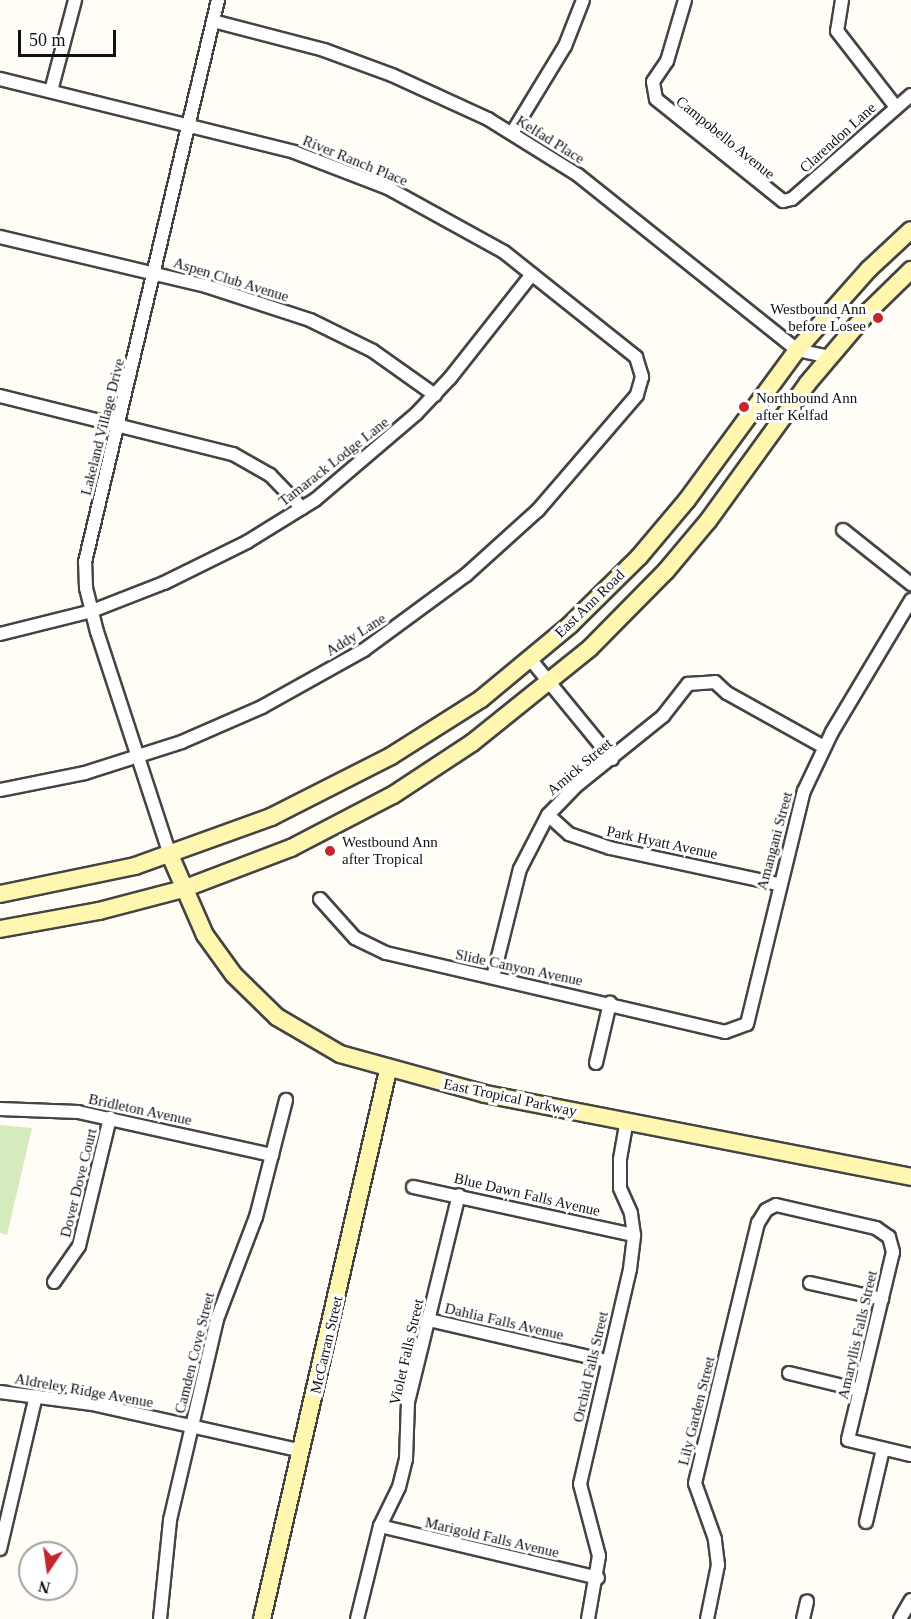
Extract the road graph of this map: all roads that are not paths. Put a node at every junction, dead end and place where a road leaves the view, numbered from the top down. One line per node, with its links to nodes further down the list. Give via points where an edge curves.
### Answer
1 (75, 0): 8 (street)
2 (218, 0): 6 (street, Lakeland Village Drive)
3 (583, 0): 12 (street, via 565,46)
4 (685, 0): 13 (street, Campobello Avenue, via 673,45 653,82 653,92 683,125)
5 (842, 0): 10 (street, via 837,31)
6 (213, 21): 11 (street, Lakeland Village Drive); 12 (street, Kelfad Place, via 324,50 392,75)
7 (0, 80): 8 (street, River Ranch Place)
8 (51, 91): 11 (street, River Ranch Place)
9 (911, 95): 10 (street, Clarendon Lane)
10 (896, 107): 13 (street, Clarendon Lane, via 792,199)
11 (189, 125): 17 (street, Lakeland Village Drive); 18 (street, River Ranch Place, via 294,152 388,188 465,228)
12 (512, 133): 19 (street, Kelfad Place, via 578,175)
13 (783, 201)
14 (911, 230): 19 (main road, East Ann Road, via 869,269)
15 (0, 237): 17 (street, Aspen Club Avenue)
16 (911, 270): 20 (main road, East Ann Road)
17 (155, 273): 22 (street, Aspen Club Avenue, via 310,320 373,351); 24 (street, Lakeland Village Drive)
18 (532, 274): 21 (street, River Ranch Place, via 636,357); 22 (street, Tamarack Lodge Lane)
19 (797, 350): 20 (street, Kelfad Place); 31 (main road, East Ann Road, via 658,535 590,607)
20 (830, 357): 32 (main road, East Ann Road, via 682,553 610,629)
21 (642, 377): 34 (street, Addy Lane, via 637,395 538,510 412,618 262,707)
22 (435, 395): 25 (street, Tamarack Lodge Lane, via 387,441)
23 (0, 396): 24 (street)
24 (121, 424): 25 (street, via 232,454 270,475); 29 (street, Lakeland Village Drive, via 85,562)
25 (302, 508): 29 (street, Tamarack Lodge Lane, via 201,566)
26 (843, 530): 27 (street)
27 (911, 584)
28 (911, 600): 33 (street, Amangani Street)
29 (92, 611): 30 (street, Tamarack Lodge Lane); 34 (street, Lakeland Village Drive)
30 (0, 634)
31 (531, 660): 32 (street); 38 (main road, East Ann Road, via 481,699 391,756 294,806)
32 (550, 682): 35 (street); 40 (main road, East Ann Road, via 465,748 375,805 291,848)
33 (824, 747): 35 (street, Amick Street, via 727,693 715,682 706,681 688,684 663,717); 39 (street, Amangani Street, via 794,819)
34 (137, 758): 36 (street, Addy Lane); 38 (street, Lakeland Village Drive)
35 (612, 759): 37 (street, Amick Street, via 576,786)
36 (0, 790)
37 (548, 815): 39 (street, Park Hyatt Avenue, via 569,834 610,848); 44 (street, Amick Street, via 520,869)
38 (170, 855): 40 (main road, East Tropical Parkway); 41 (main road)
39 (778, 884): 46 (street, Amangani Street, via 752,1013 747,1024)
40 (183, 889): 43 (main road, via 99,911); 48 (main road, East Tropical Parkway, via 217,954 252,996 318,1043)
41 (0, 894)
42 (320, 899): 44 (street, Slide Canyon Avenue, via 344,928 368,946)
43 (0, 929)
44 (493, 977): 45 (street, Slide Canyon Avenue)
45 (610, 1003): 46 (street, Slide Canyon Avenue); 47 (street)
46 (731, 1032)
47 (596, 1063)
48 (388, 1070): 52 (main road, East Tropical Parkway, via 475,1092); 70 (main road, McCarran Street)
49 (286, 1100): 53 (street, Camden Cove Street)
50 (0, 1109): 51 (street, Bridleton Avenue, via 78,1112)
51 (110, 1118): 53 (street, Bridleton Avenue); 59 (street, Dover Dove Court, via 79,1246)
52 (627, 1121): 54 (main road, East Tropical Parkway); 58 (street, Orchid Falls Street, via 620,1159 620,1188 631,1213)
53 (272, 1155): 68 (street, Camden Cove Street, via 256,1217 217,1319)
54 (911, 1177)
55 (413, 1187): 56 (street, Blue Dawn Falls Avenue)
56 (459, 1195): 58 (street, Blue Dawn Falls Avenue); 62 (street, Violet Falls Street)
57 (765, 1210): 61 (street, Amaryllis Falls Street, via 776,1205 876,1228 889,1237 893,1252); 82 (street, Lily Garden Street, via 758,1223 695,1483 715,1539 718,1564)
58 (634, 1236): 63 (street, Orchid Falls Street, via 630,1269)
59 (54, 1282)
60 (810, 1283): 61 (street)
61 (882, 1299): 65 (street, Amaryllis Falls Street)
62 (429, 1320): 63 (street, Dahlia Falls Avenue); 73 (street, Violet Falls Street, via 408,1402 406,1459 399,1487)
63 (607, 1361): 75 (street, Orchid Falls Street, via 580,1484 585,1514 596,1538)
64 (789, 1373): 65 (street)
65 (860, 1390): 69 (street, Amaryllis Falls Street, via 848,1440)
66 (0, 1392): 67 (street, Aldreley Ridge Avenue)
67 (36, 1396): 68 (street, Aldreley Ridge Avenue); 74 (street)
68 (191, 1426): 70 (street, Aldreley Ridge Avenue); 78 (street, Camden Cove Street, via 170,1520)
69 (884, 1449): 71 (street); 72 (street)
70 (303, 1451): 79 (main road, McCarran Street)
71 (911, 1455)
72 (866, 1522)
73 (380, 1526): 75 (street, Marigold Falls Avenue); 80 (street, Violet Falls Street)
74 (0, 1549)
75 (598, 1578): 81 (street, Orchid Falls Street)
76 (911, 1600): 84 (street)
77 (807, 1601): 83 (street)
78 (160, 1619)
79 (262, 1619)
80 (357, 1619)
81 (588, 1619)
82 (707, 1619)
83 (803, 1619)
84 (900, 1619)

